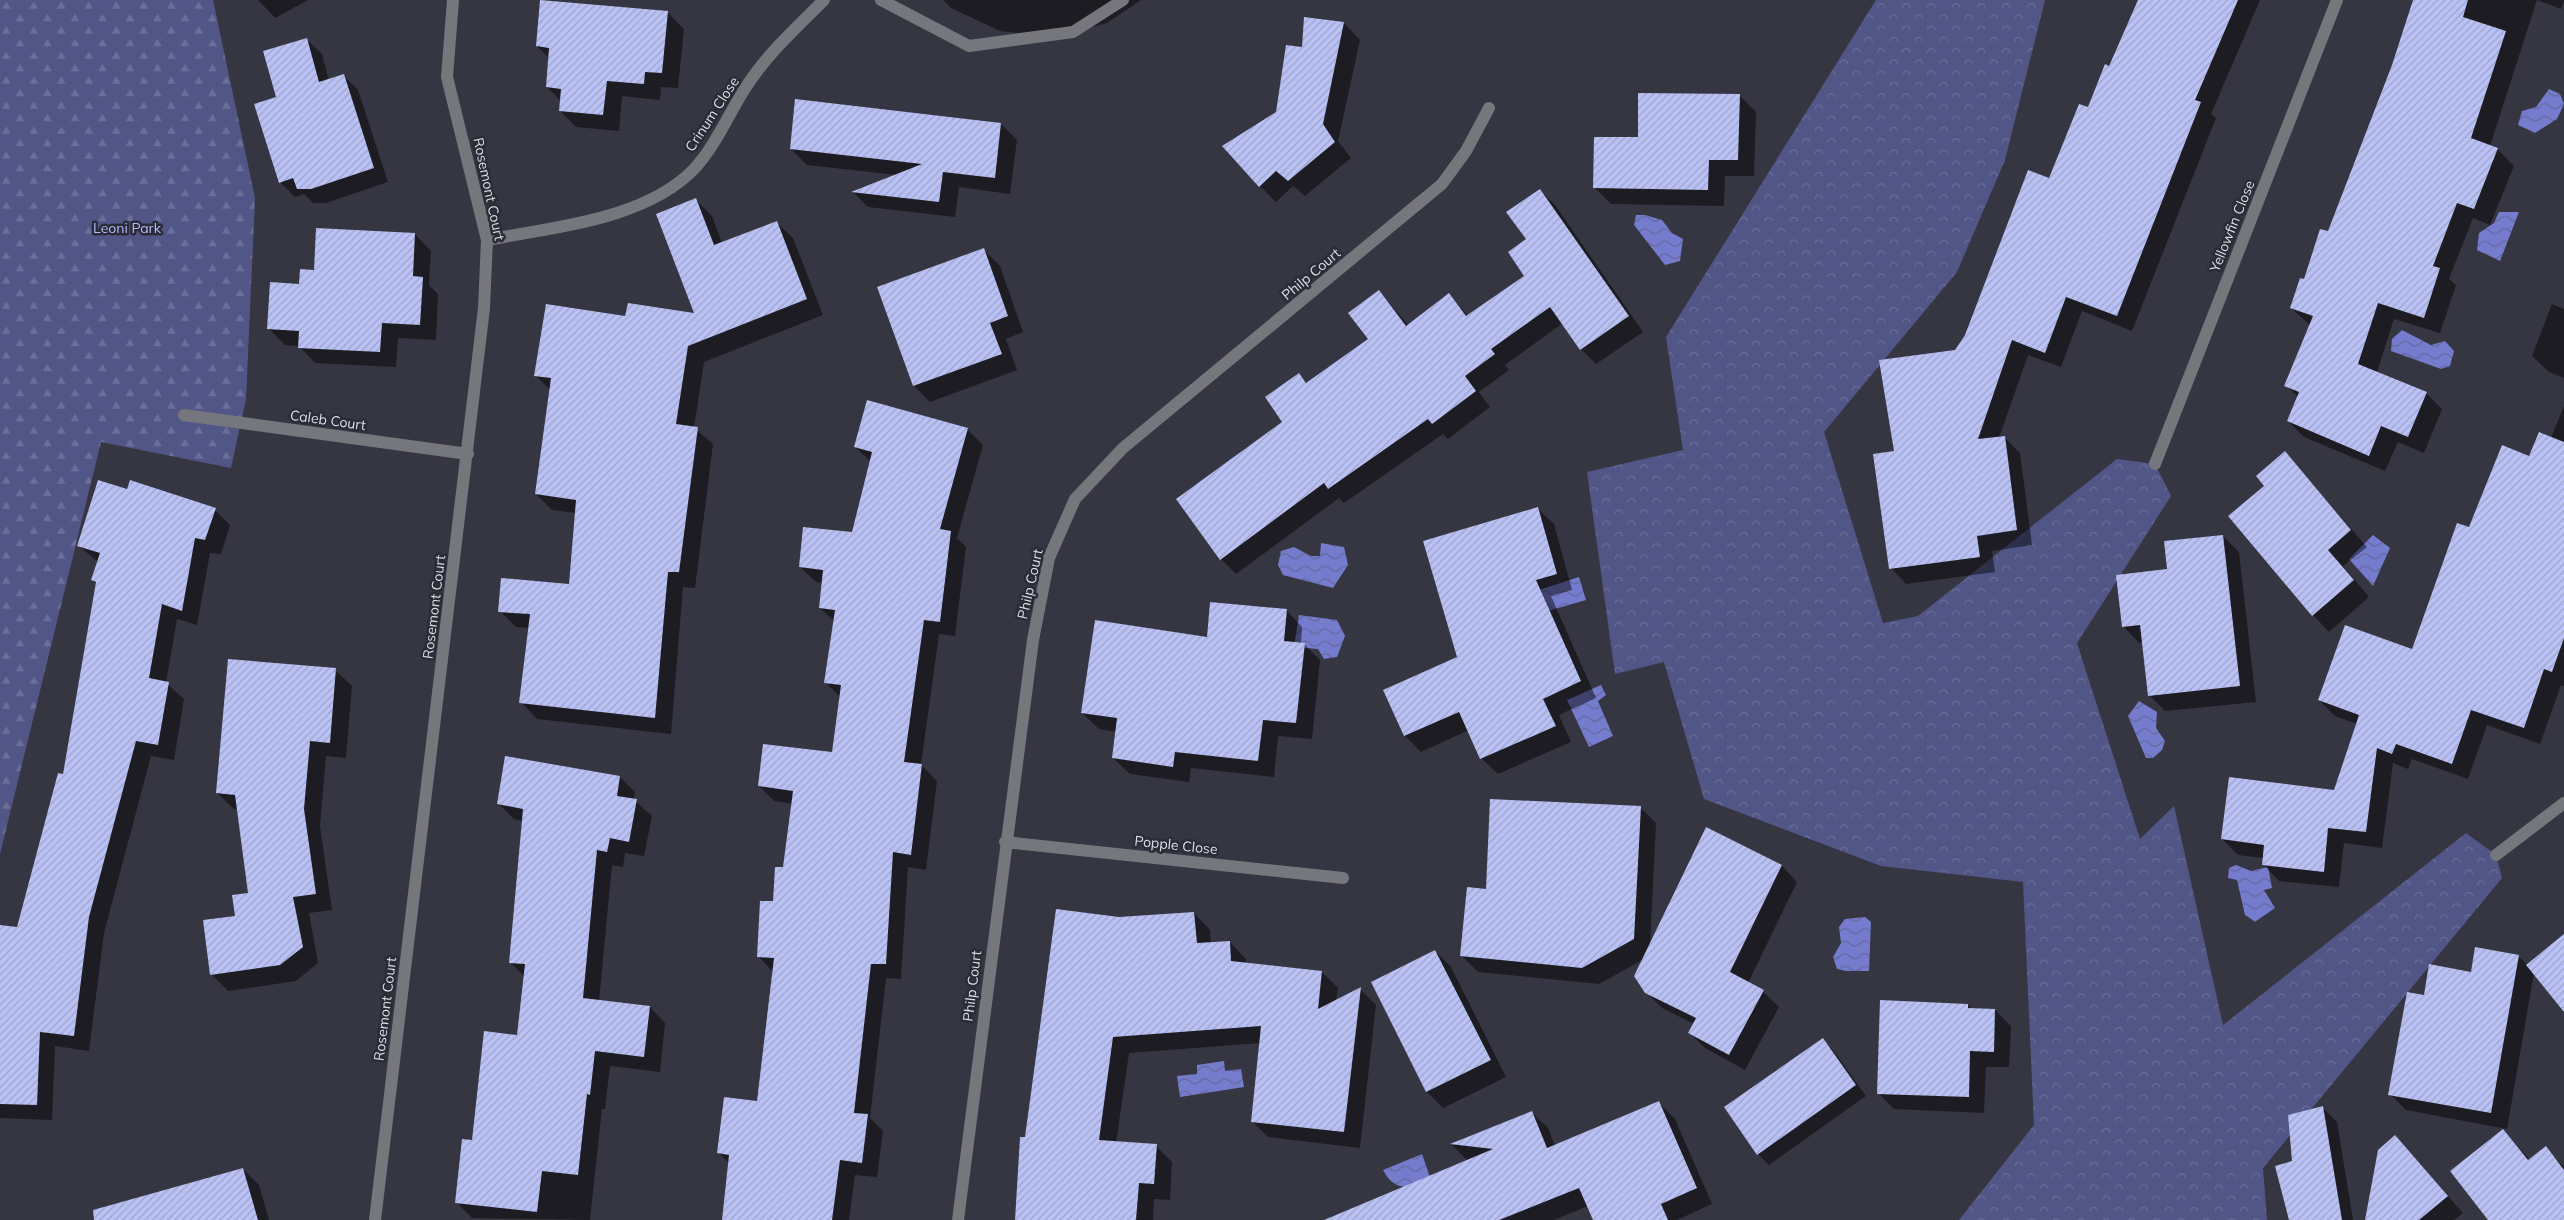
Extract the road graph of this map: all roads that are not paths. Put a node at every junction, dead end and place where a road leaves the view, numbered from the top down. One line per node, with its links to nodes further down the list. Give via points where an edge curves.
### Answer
1 (453, 0): 7 (street, Rosemont Court, via 447,77)
2 (824, 0): 7 (street, Crinum Close, via 775,49 695,168 657,196 615,215)
3 (881, 0): 4 (street, via 970,46 1073,32)
4 (1123, 0)
5 (2337, 0): 10 (street, Yellowfin Close)
6 (1489, 108): 12 (street, Philp Court, via 1466,152 1442,184 1124,448 1075,498 1047,567 1033,640)
7 (487, 240): 9 (street, Rosemont Court, via 484,308)
8 (184, 416): 9 (street, Caleb Court)
9 (468, 454): 15 (street, Rosemont Court)
10 (2154, 464)
11 (2564, 803): 13 (street)
12 (1005, 842): 14 (street, Popple Close); 16 (street, Philp Court)
13 (2496, 855)
14 (1343, 878)
15 (375, 1220)
16 (958, 1220)

